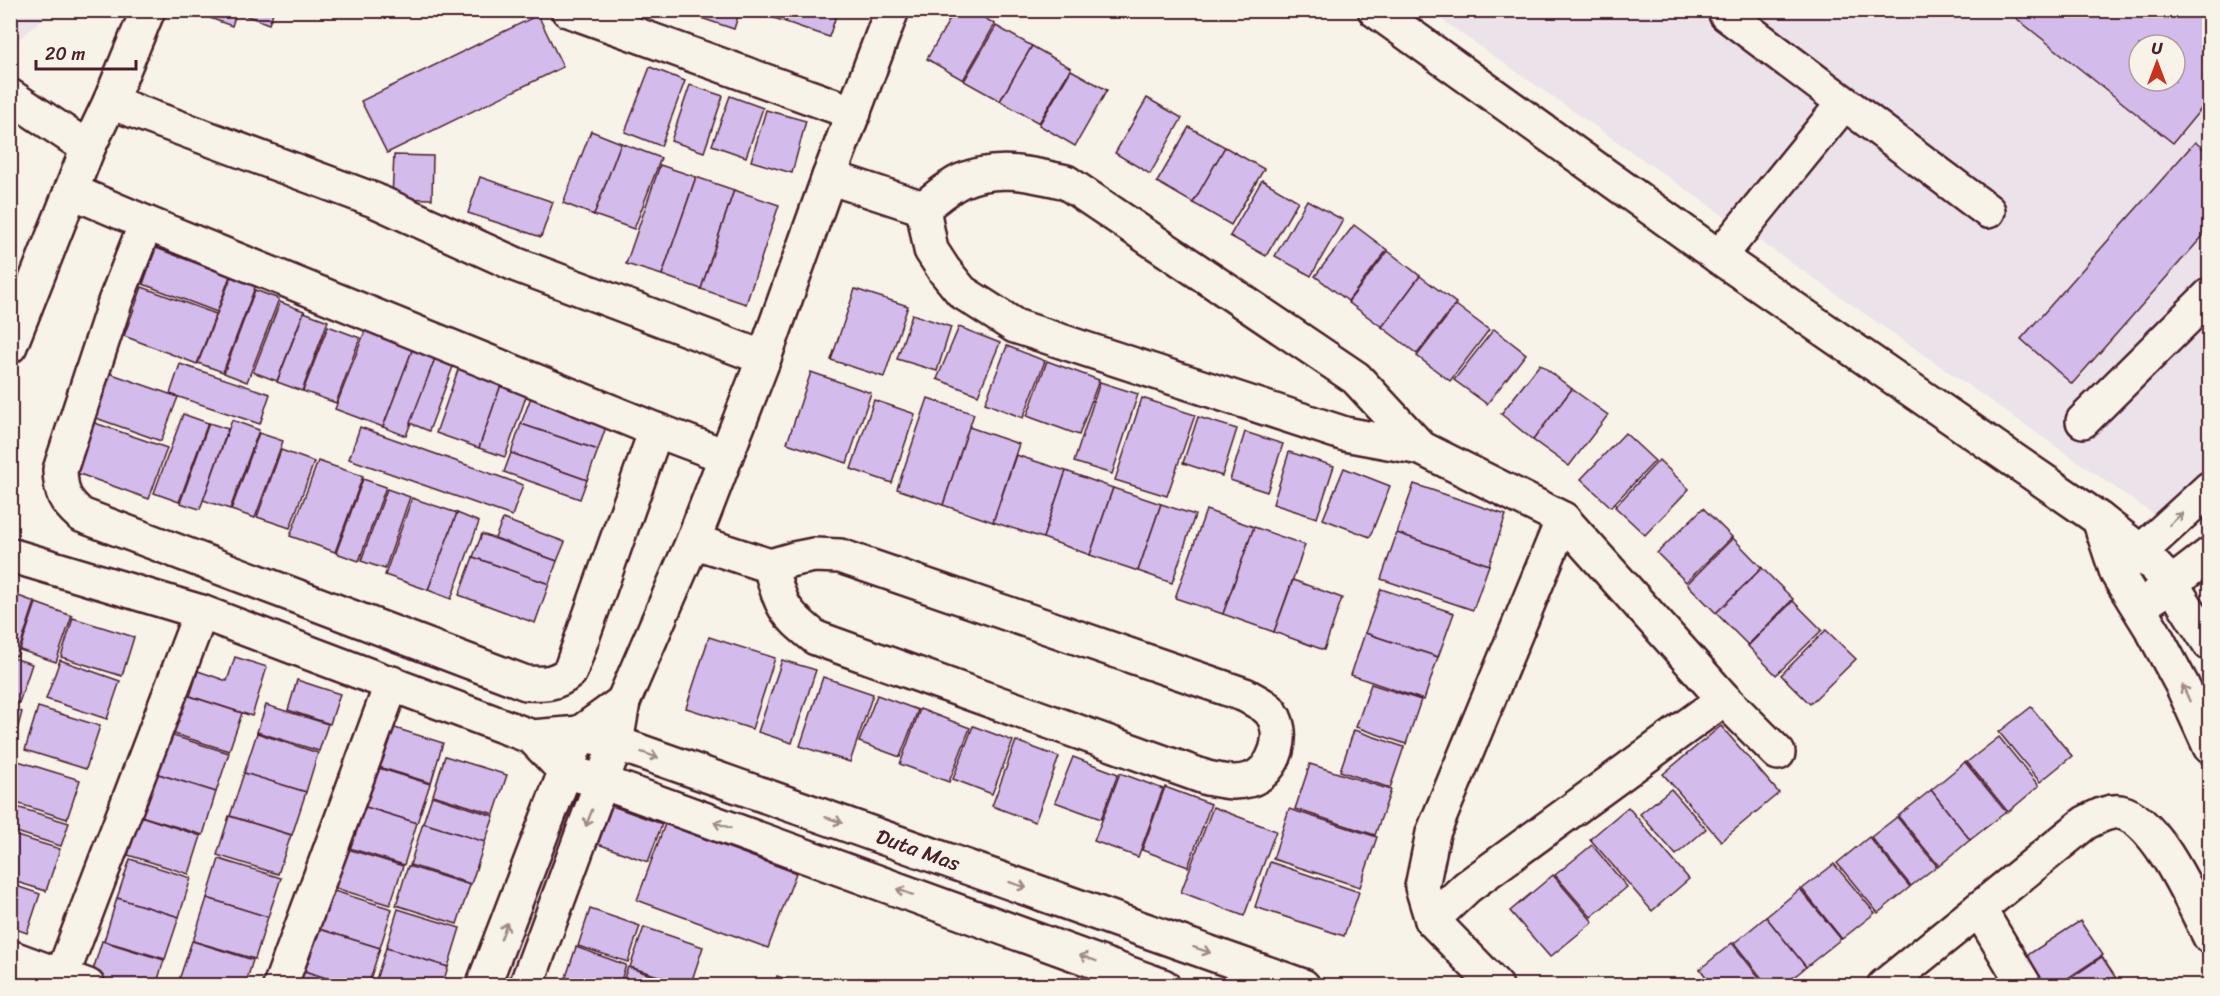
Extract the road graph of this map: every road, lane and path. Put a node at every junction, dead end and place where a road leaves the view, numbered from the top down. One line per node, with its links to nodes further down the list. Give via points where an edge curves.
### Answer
1 (148, 10): 7 (street)
2 (568, 10): 9 (street)
3 (892, 10): 9 (street)
4 (1375, 10): 16 (street)
5 (1726, 14): 8 (street)
6 (10, 96): 10 (street)
7 (110, 102): 10 (street); 19 (street, via 374,200 517,265)
8 (1845, 103): 14 (street); 16 (street)
9 (854, 113): 11 (street)
10 (88, 148): 12 (street)
11 (829, 177): 13 (street); 19 (street)
12 (71, 191): 15 (street); 18 (street)
13 (923, 208): 22 (street, via 931,250 944,270 962,292 1015,326 1345,435); 22 (street, via 960,181 987,172 1020,172 1066,183 1356,378)
14 (1988, 211)
15 (146, 223): 21 (street); 21 (street, via 115,302 60,470 66,502 81,516 526,682 544,684 560,681 570,672)
16 (1719, 257): 29 (street, via 2099,519)
17 (2210, 295): 20 (street)
18 (10, 346)
19 (764, 358): 23 (street)
20 (2084, 421)
21 (656, 430): 23 (street)
22 (1421, 448): 25 (street)
23 (725, 456): 26 (street)
24 (2210, 488): 29 (street, one-way to 24)
25 (1563, 519): 36 (street); 46 (street, via 1433,833 1422,887)
26 (693, 541): 30 (street); 37 (street)
27 (2210, 554): 31 (street)
28 (10, 555): 33 (street)
29 (2129, 562): 31 (street); 32 (street)
30 (770, 566): 30 (street, via 781,604 791,618 816,638 1207,778 1231,783 1251,780 1275,755 1278,724 1269,709 1245,695 840,556 814,555)
31 (2171, 583): 32 (street); 34 (street)
32 (2139, 610): 41 (street, one-way to 32, via 2182,685)
33 (201, 612): 35 (street); 49 (street)
34 (2210, 644)
35 (392, 683): 39 (street); 50 (street)
36 (1724, 699): 42 (street); 46 (street, via 1467,887)
37 (623, 702): 38 (street); 40 (street)
38 (580, 733): 39 (street, Duta Mas); 40 (street, Duta Mas); 43 (street)
39 (532, 737): 43 (street)
40 (616, 743): 44 (street); 54 (street, Duta Mas, one-way to 54)
41 (2210, 747)
42 (1778, 753)
43 (564, 771): 44 (street); 51 (street, one-way to 43)
44 (602, 782): 52 (street, one-way to 52); 53 (street, one-way to 44)
45 (1979, 909): 47 (street, via 2085,823 2118,812 2134,817 2151,832); 56 (street); 57 (street)
46 (1432, 920): 55 (street)
47 (2210, 938)
48 (10, 957): 49 (street)
49 (70, 982)
50 (280, 986)
51 (483, 986)
52 (526, 986)
53 (1163, 986)
54 (1303, 986)
55 (1496, 986)
56 (1884, 986)
57 (2025, 986)

